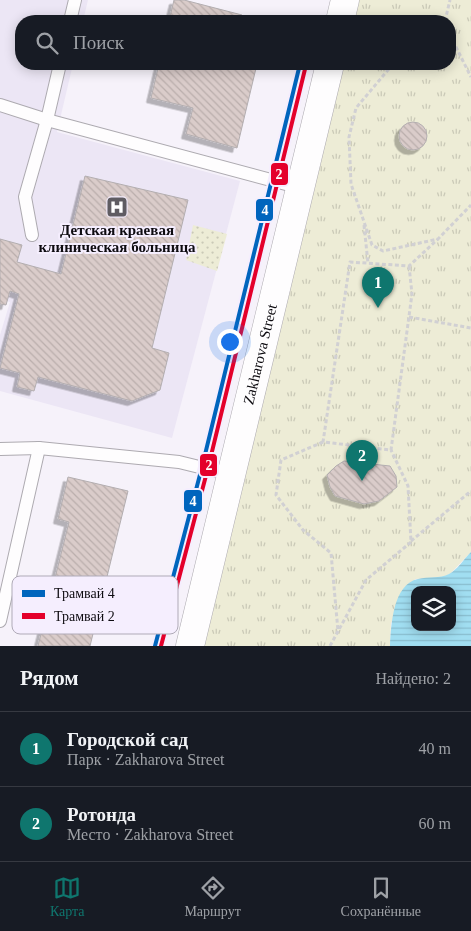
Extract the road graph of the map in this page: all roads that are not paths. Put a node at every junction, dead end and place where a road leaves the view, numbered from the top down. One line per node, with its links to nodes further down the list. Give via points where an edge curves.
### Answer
1 (75, 0): 3 (lane)
2 (345, 0): 4 (street)
3 (71, 15)
4 (341, 15)
5 (59, 70): 8 (lane)
6 (329, 70): 9 (street, Zakharova Street)
7 (0, 105): 8 (lane)
8 (47, 120): 9 (lane); 10 (lane, via 25,197)
9 (301, 188): 13 (street, Zakharova Street)
10 (32, 235)
11 (39, 448): 12 (lane); 13 (lane, via 179,462); 14 (lane)
12 (0, 449)
13 (232, 475): 15 (street, Zakharova Street)
14 (0, 621)
15 (190, 646)

